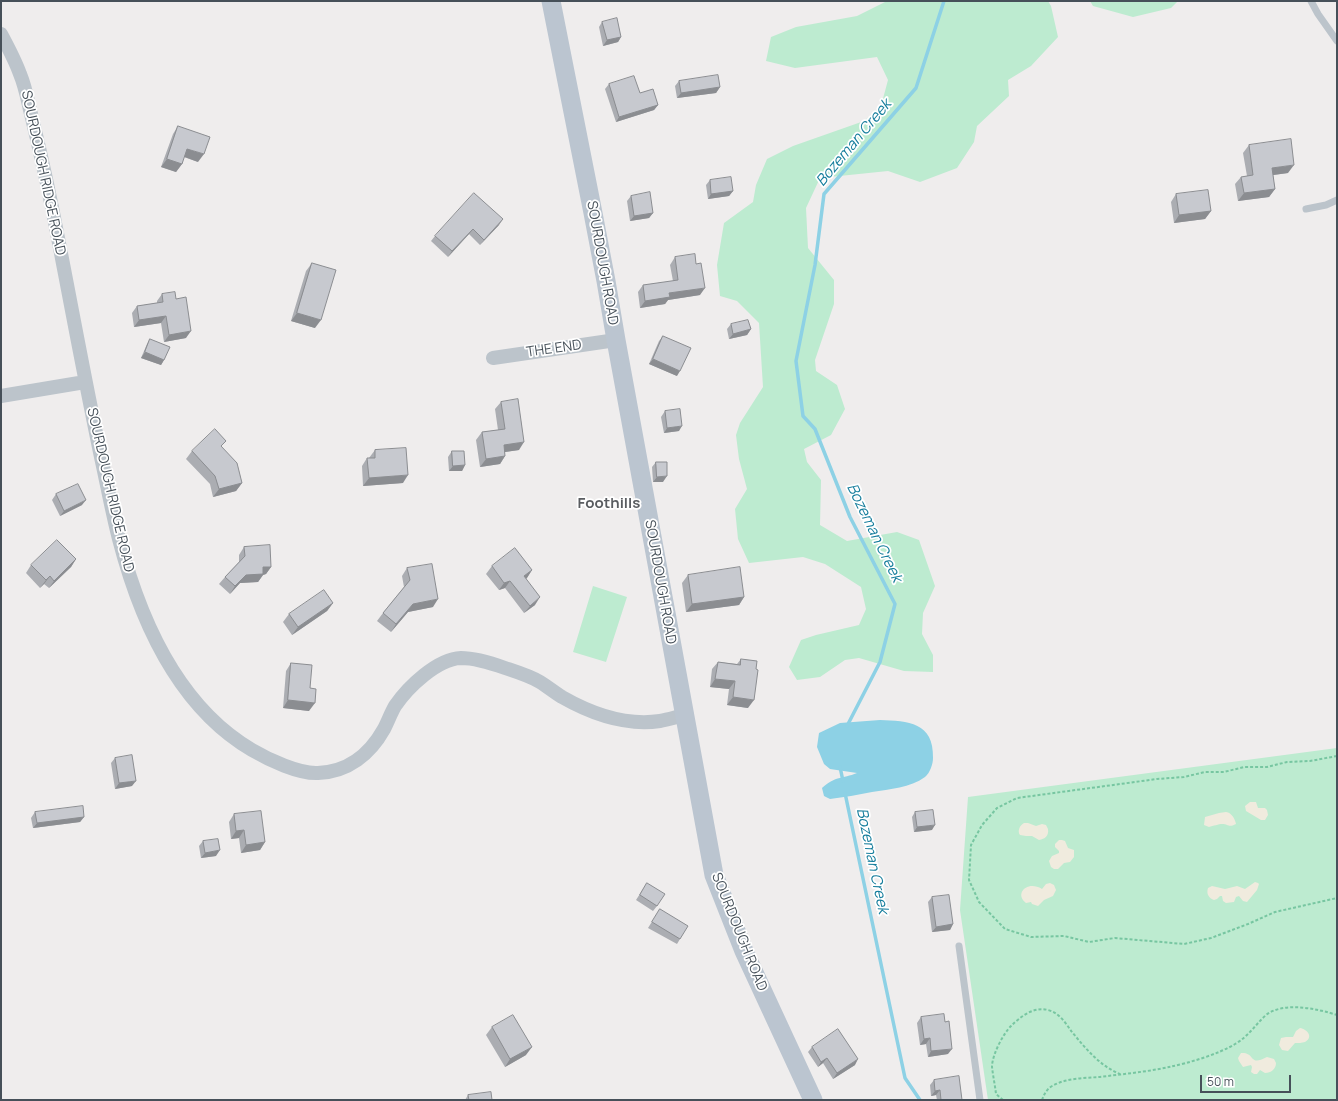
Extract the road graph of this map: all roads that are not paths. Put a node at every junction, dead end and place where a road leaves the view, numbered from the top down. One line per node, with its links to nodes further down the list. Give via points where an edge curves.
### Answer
1 (551, 1): 7 (street, SOURDOUGH ROAD, via 598,235)
2 (1311, 1): 4 (lane)
3 (1, 34): 9 (street, SOURDOUGH RIDGE ROAD, via 22,77 36,133)
4 (1337, 41)
5 (1337, 200): 6 (lane)
6 (1306, 209)
7 (616, 340): 8 (street, THE END); 11 (street, SOURDOUGH ROAD)
8 (493, 358)
9 (85, 382): 10 (street); 11 (street, SOURDOUGH RIDGE ROAD, via 118,537 134,589 155,639 168,664 200,707 220,727 265,758 290,768 318,773 344,769 367,753 383,731 395,706 412,685 435,667 459,658 485,661 512,670 538,681 585,708 611,718 638,722)
10 (1, 396)
11 (685, 715): 14 (street, SOURDOUGH ROAD, via 714,875 744,951)
12 (959, 946): 13 (lane)
13 (980, 1099)
14 (812, 1100)

